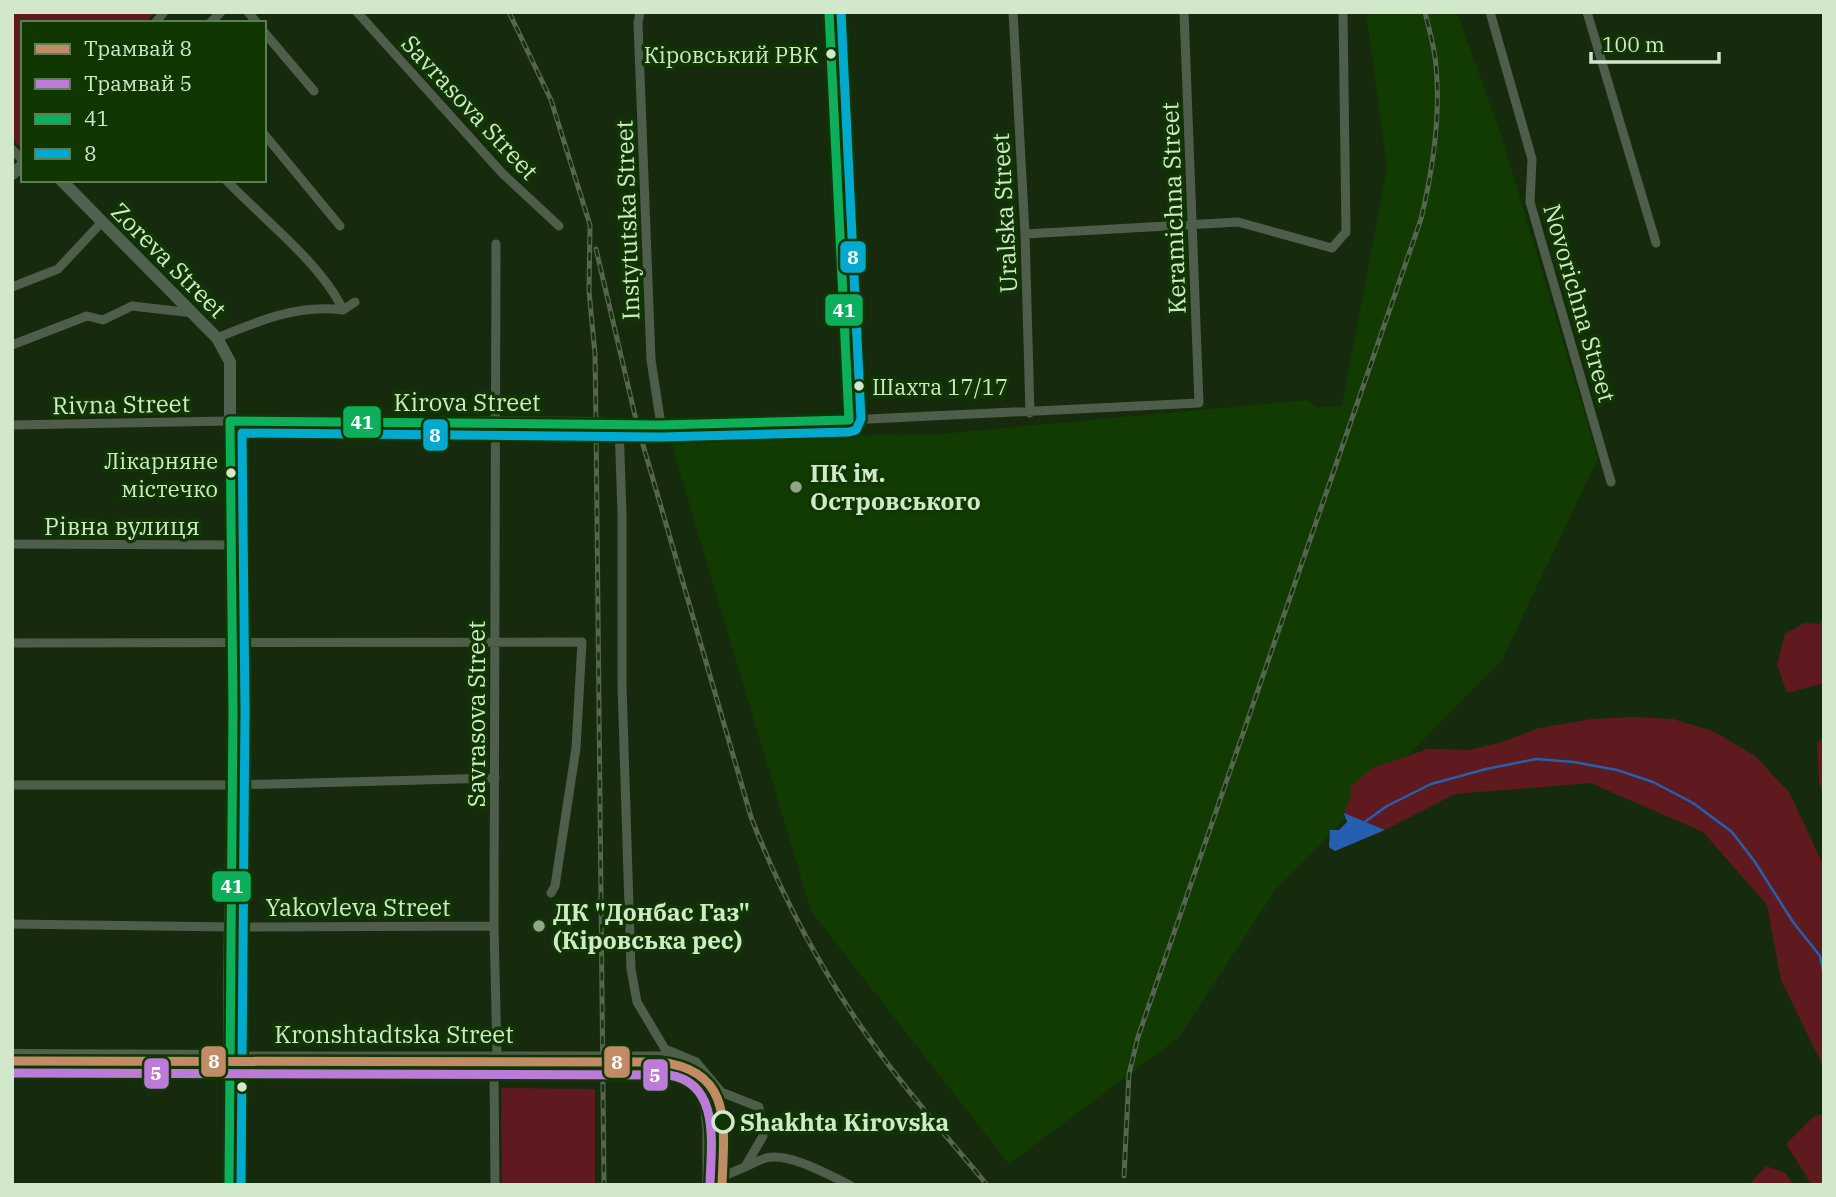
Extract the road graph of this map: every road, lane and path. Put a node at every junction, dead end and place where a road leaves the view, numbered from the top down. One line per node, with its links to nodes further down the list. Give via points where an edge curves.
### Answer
1 (357, 12): 17 (street, Savrasova Street, via 502,173)
2 (640, 12): 32 (street, Instytutska Street, via 651,360)
3 (829, 12): 28 (main road)
4 (1013, 12): 18 (street, Uralska Street)
5 (1184, 12): 15 (street, Keramichna Street)
6 (1343, 12): 15 (street, via 1346,232 1332,248 1238,222)
7 (1490, 12): 34 (street, Novorichna Street, via 1532,159 1530,202)
8 (1587, 12): 19 (street)
9 (266, 34): 10 (street)
10 (314, 91)
11 (266, 136): 16 (street)
12 (63, 182): 14 (main road, Zoreva Street)
13 (228, 182): 23 (street, via 304,257)
14 (101, 223): 21 (street, via 58,269); 24 (main road, Zoreva Street)
15 (1193, 225): 18 (street); 27 (street, Keramichna Street, via 1199,403)
16 (340, 226)
17 (559, 226)
18 (1025, 234): 27 (street, Uralska Street)
19 (1656, 243)
20 (496, 244): 30 (street, Savrasova Street)
21 (12, 288)
22 (355, 302): 23 (street)
23 (343, 310): 25 (street, via 325,307 271,315)
24 (193, 313): 25 (main road, Zoreva Street); 26 (street, via 132,306 103,320 87,316)
25 (217, 338): 29 (main road, Zoreva Street, via 230,362)
26 (12, 345)
27 (1030, 412): 28 (street)
28 (849, 420): 32 (main road, Kirova Street)
29 (230, 421): 30 (main road, Kirova Street); 31 (street, Rivna Street); 36 (main road)
30 (496, 423): 33 (main road, Kirova Street); 37 (street, Savrasova Street)
31 (12, 425)
32 (661, 425): 33 (main road, Kirova Street)
33 (619, 426): 50 (street, via 631,969 637,1002 665,1049 696,1062 721,1092 759,1107 762,1136)
34 (1611, 482)
35 (12, 544): 36 (street, Рівна вулиця)
36 (232, 545): 39 (main road)
37 (496, 642): 39 (street); 40 (street, Savrasova Street); 43 (street, via 582,642 576,747)
38 (12, 643): 39 (street)
39 (232, 643): 42 (main road)
40 (495, 778): 42 (street); 45 (street, Savrasova Street)
41 (12, 785): 42 (street)
42 (231, 785): 46 (main road)
43 (551, 894)
44 (12, 924): 46 (street, Yakovleva Street)
45 (494, 926): 46 (street, Yakovleva Street); 48 (street, Savrasova Street)
46 (231, 927): 49 (main road)
47 (12, 1055): 49 (main road, Kronshtadtska Street)
48 (497, 1055): 49 (street, Kronshtadtska Street); 51 (street, Kronshtadtska Street, via 665,1056 677,1060 704,1100); 53 (street, Savrasova Street)
49 (228, 1056): 52 (main road)
50 (745, 1167): 51 (street); 54 (street, via 767,1157 780,1158)
51 (707, 1184)
52 (229, 1185)
53 (495, 1185)
54 (850, 1185)

